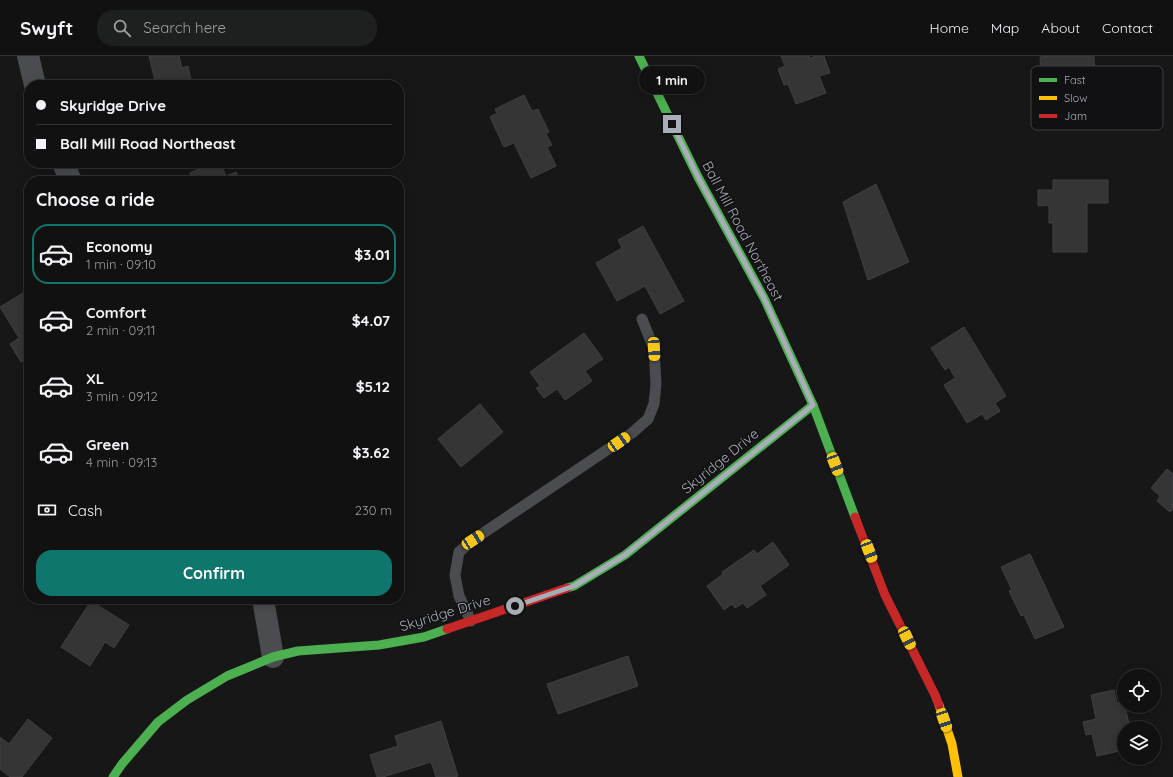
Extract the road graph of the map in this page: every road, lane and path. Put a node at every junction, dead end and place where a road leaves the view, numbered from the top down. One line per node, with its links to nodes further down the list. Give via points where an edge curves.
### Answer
1 (28, 56): 3 (street)
2 (639, 56): 5 (street, Ball Mill Road Northeast, via 698,177 764,298)
3 (34, 80)
4 (642, 319): 7 (lane, via 654,349 656,384 654,404 648,419 632,433 459,552 455,576 459,596)
5 (813, 405): 7 (street, Skyridge Drive, via 625,555 574,586); 10 (street, Ball Mill Road Northeast, via 885,595 935,695 952,744)
6 (264, 604): 8 (street)
7 (471, 621): 8 (street, Skyridge Drive, via 424,637 379,645 298,651)
8 (273, 658): 9 (street, Skyridge Drive, via 227,676 187,700 158,722)
9 (113, 777)
10 (958, 777)

